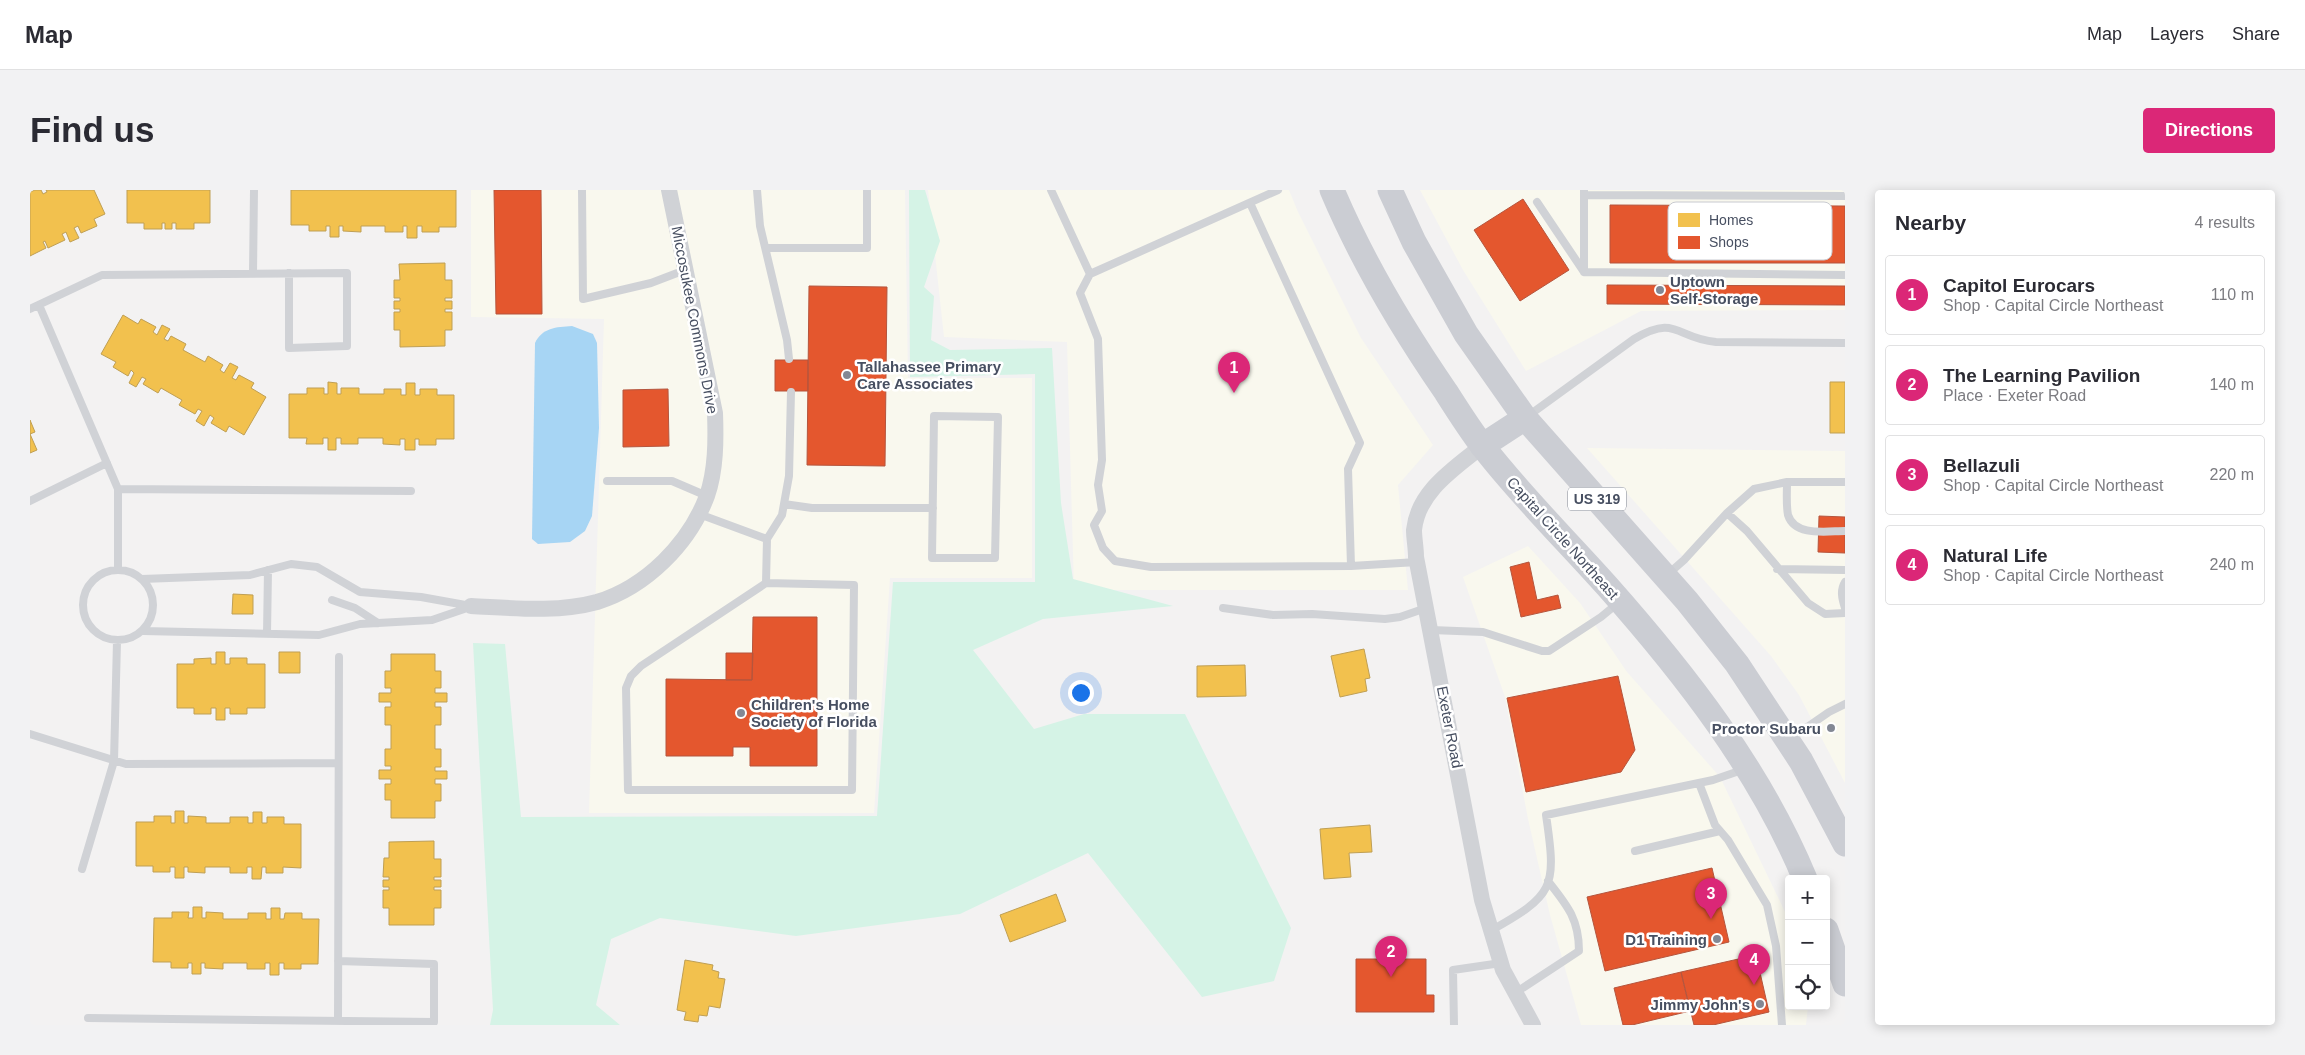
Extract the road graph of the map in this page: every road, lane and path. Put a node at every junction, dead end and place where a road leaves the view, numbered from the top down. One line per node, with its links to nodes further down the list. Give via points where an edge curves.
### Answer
1 (254, 190): 17 (lane)
2 (582, 190): 15 (lane, via 583,299 651,283)
3 (669, 190): 15 (street, Miccosukee Commons Drive)
4 (757, 190): 14 (lane, via 760,226)
5 (867, 190): 14 (lane, via 868,248)
6 (1051, 190): 19 (lane)
7 (1278, 190): 13 (lane)
8 (1332, 190): 27 (main road, Capital Circle Northeast, via 1369,266 1416,348)
9 (1390, 190): 26 (main road, US 319, via 1414,242 1466,334)
10 (1584, 192): 11 (lane); 16 (lane)
11 (1845, 196)
12 (1538, 202): 16 (lane)
13 (1250, 203): 19 (lane); 43 (lane, via 1360,443 1348,469)
14 (766, 248): 24 (lane)
15 (685, 270): 34 (street, Miccosukee Commons Drive, via 715,413 716,444)
16 (1584, 272): 20 (lane)
17 (253, 273): 18 (lane); 21 (lane, via 102,276)
18 (290, 273): 18 (lane, via 289,348 346,346 347,273)
19 (1090, 274): 43 (lane, via 1080,293 1098,339 1102,460 1098,485 1102,511 1094,525 1104,548 1115,561 1150,567)
20 (1845, 274)
21 (39, 305): 22 (lane); 28 (lane)
22 (30, 309)
23 (1845, 342): 26 (lane, via 1716,342 1687,336 1678,329 1652,328)
24 (789, 360)
25 (791, 392): 36 (lane, via 789,476)
26 (1525, 418): 27 (main road); 48 (main road, US 319)
27 (1482, 446): 42 (street, Exeter Road, via 1437,483 1421,505 1414,529); 53 (main road, Capital Circle Northeast)
28 (107, 463): 32 (lane); 35 (lane)
29 (607, 481): 34 (lane, via 672,481)
30 (1787, 482): 31 (lane); 39 (lane, via 1754,489); 40 (lane, via 1788,514 1794,526 1806,531)
31 (1845, 482)
32 (118, 489): 33 (lane); 44 (lane)
33 (411, 491)
34 (707, 496): 38 (street, Miccosukee Commons Drive)
35 (30, 501)
36 (784, 504): 37 (lane, via 812,508); 41 (lane, via 782,515)
37 (932, 508): 37 (lane, via 934,416 998,417 995,558 932,558)
38 (698, 514): 41 (lane); 54 (street, Miccosukee Commons Drive, via 692,526 655,570 597,602 528,609)
39 (1727, 514): 46 (lane, via 1747,531); 48 (lane)
40 (1845, 531)
41 (767, 539): 51 (lane)
42 (1417, 562): 43 (lane); 56 (street, Exeter Road)
43 (1351, 566)
44 (118, 570): 49 (lane, via 126,570); 63 (lane, via 100,574 91,582 84,592 82,604 90,628 99,636)
45 (268, 570): 49 (lane, via 250,575); 54 (lane, via 291,564 317,567 360,592 421,597); 62 (lane)
46 (1777, 570): 47 (lane); 58 (lane, via 1808,603 1825,614)
47 (1845, 570)
48 (1665, 576): 67 (main road, US 319, via 1737,664)
49 (142, 579): 61 (lane, via 152,595 154,607)
50 (1845, 582): 57 (lane, via 1842,599)
51 (766, 583): 51 (lane, via 854,585 852,790 628,790 626,688 631,676 641,666)
52 (332, 600): 59 (lane, via 355,608)
53 (1619, 601): 60 (lane, via 1601,617 1549,651 1483,632); 70 (main road, Capital Circle Northeast, via 1678,671)
54 (471, 606): 59 (lane, via 432,620)
55 (1223, 608): 56 (lane, via 1273,615 1385,619)
56 (1426, 608): 60 (street, Exeter Road)
57 (1845, 608)
58 (1845, 613)
59 (378, 623): 62 (lane, via 360,624 319,635)
60 (1431, 630): 78 (street, Exeter Road)
61 (143, 631): 62 (lane); 63 (lane, via 133,638)
62 (267, 634)
63 (117, 640): 68 (lane)
64 (338, 656): 69 (lane)
65 (1845, 704): 67 (lane)
66 (30, 734): 68 (lane)
67 (1788, 740): 73 (main road, US 319)
68 (114, 761): 69 (lane, via 126,764); 75 (lane)
69 (338, 763): 80 (lane)
70 (1748, 768): 71 (lane); 76 (main road, Capital Circle Northeast)
71 (1699, 783): 72 (lane); 77 (lane, via 1546,815 1552,857)
72 (1720, 831): 74 (lane); 88 (lane, via 1767,906 1776,946)
73 (1845, 844)
74 (1635, 850)
75 (82, 869)
76 (1803, 875)
77 (1548, 881): 78 (lane, via 1538,901); 83 (lane, via 1571,911 1578,935 1578,951)
78 (1490, 931): 81 (street, Exeter Road)
79 (1830, 941): 82 (main road)
80 (338, 961): 85 (lane); 85 (lane, via 434,964 434,1022)
81 (1501, 963): 83 (street, Exeter Road); 86 (lane, via 1453,970)
82 (1845, 984)
83 (1515, 993): 87 (street, Exeter Road)
84 (88, 1018): 85 (lane)
85 (338, 1021)
86 (1454, 1025)
87 (1533, 1025)
88 (1782, 1025)

